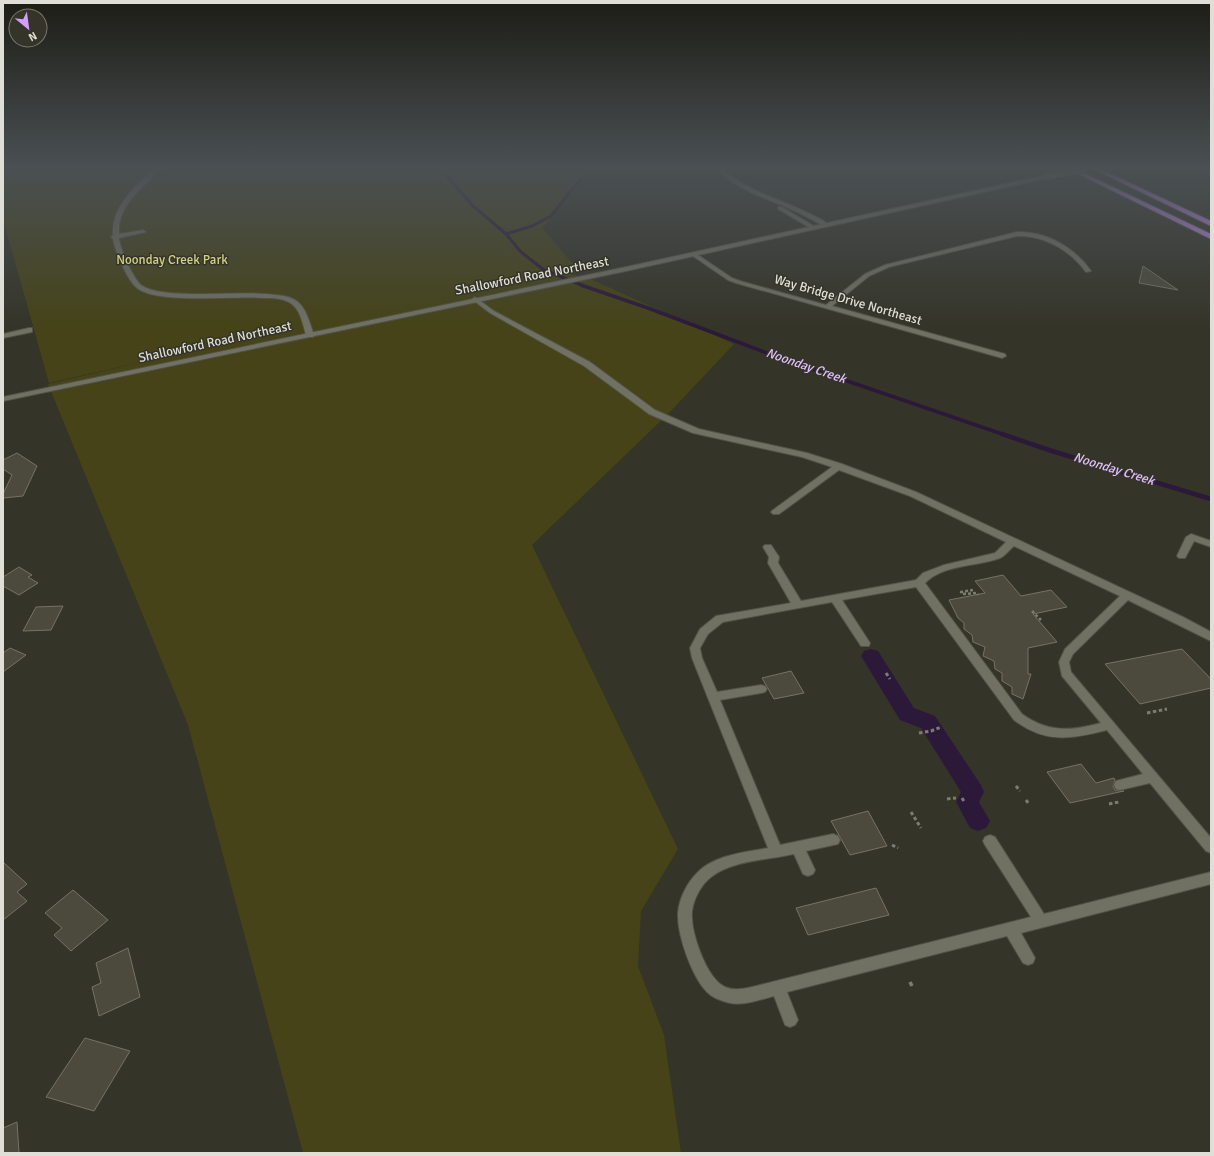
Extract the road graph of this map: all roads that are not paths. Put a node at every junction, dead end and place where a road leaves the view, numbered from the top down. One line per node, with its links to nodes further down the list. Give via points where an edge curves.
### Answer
1 (117, 222): 11 (street)
2 (804, 222): 8 (street)
3 (820, 222): 7 (street)
4 (840, 222): 7 (street, Shallowford Road Northeast, bridge)
5 (1180, 222): 12 (highway)
6 (1187, 222): 10 (highway)
7 (826, 225): 8 (street, Shallowford Road Northeast)
8 (814, 228): 13 (street, Shallowford Road Northeast)
9 (143, 232): 11 (street)
10 (1211, 234)
11 (114, 237): 18 (street, via 130,271 143,288 175,294 266,296 290,300 300,309)
12 (1211, 237)
13 (693, 254): 15 (street, Shallowford Road Northeast); 16 (street, Way Bridge Drive Northeast, via 730,279)
14 (1088, 271): 16 (street, via 1079,258 1049,240 1032,232 1017,234 887,266 867,275)
15 (475, 299): 18 (street, Shallowford Road Northeast); 22 (street, via 492,312 588,364 659,415 696,431 804,455)
16 (827, 307): 20 (street, Way Bridge Drive Northeast)
17 (29, 330): 19 (street)
18 (310, 335): 21 (street, Shallowford Road Northeast)
19 (3, 336)
20 (1002, 356)
21 (3, 399)
22 (839, 466): 23 (street); 24 (street, via 913,494)
23 (776, 512)
24 (1012, 542): 28 (street, via 998,555 947,567 927,575); 29 (street)
25 (1211, 544): 27 (street, via 1191,537)
26 (768, 547): 31 (street, via 774,557 773,563)
27 (1182, 556)
28 (919, 583): 30 (street); 36 (street, via 1025,723 1054,733 1070,734)
29 (1126, 596): 32 (street); 36 (street, via 1069,652 1064,662 1066,673)
30 (835, 598): 31 (street); 33 (street)
31 (798, 605): 35 (street, via 720,619 704,632 695,648)
32 (1211, 637)
33 (865, 643)
34 (761, 689): 35 (street)
35 (714, 697): 43 (street)
36 (1110, 725): 37 (street)
37 (1153, 777): 38 (street); 42 (street)
38 (1120, 785)
39 (833, 840): 41 (street)
40 (990, 841): 46 (street)
41 (797, 847): 43 (street); 44 (street)
42 (1211, 847)
43 (776, 852): 49 (street, via 748,857 706,873 688,900 685,918 696,957 708,982 719,992 737,997)
44 (808, 870)
45 (1211, 878): 46 (street)
46 (1041, 921): 47 (street)
47 (1011, 929): 48 (street); 49 (street)
48 (1028, 958)
49 (778, 988): 50 (street)
50 (790, 1020)

